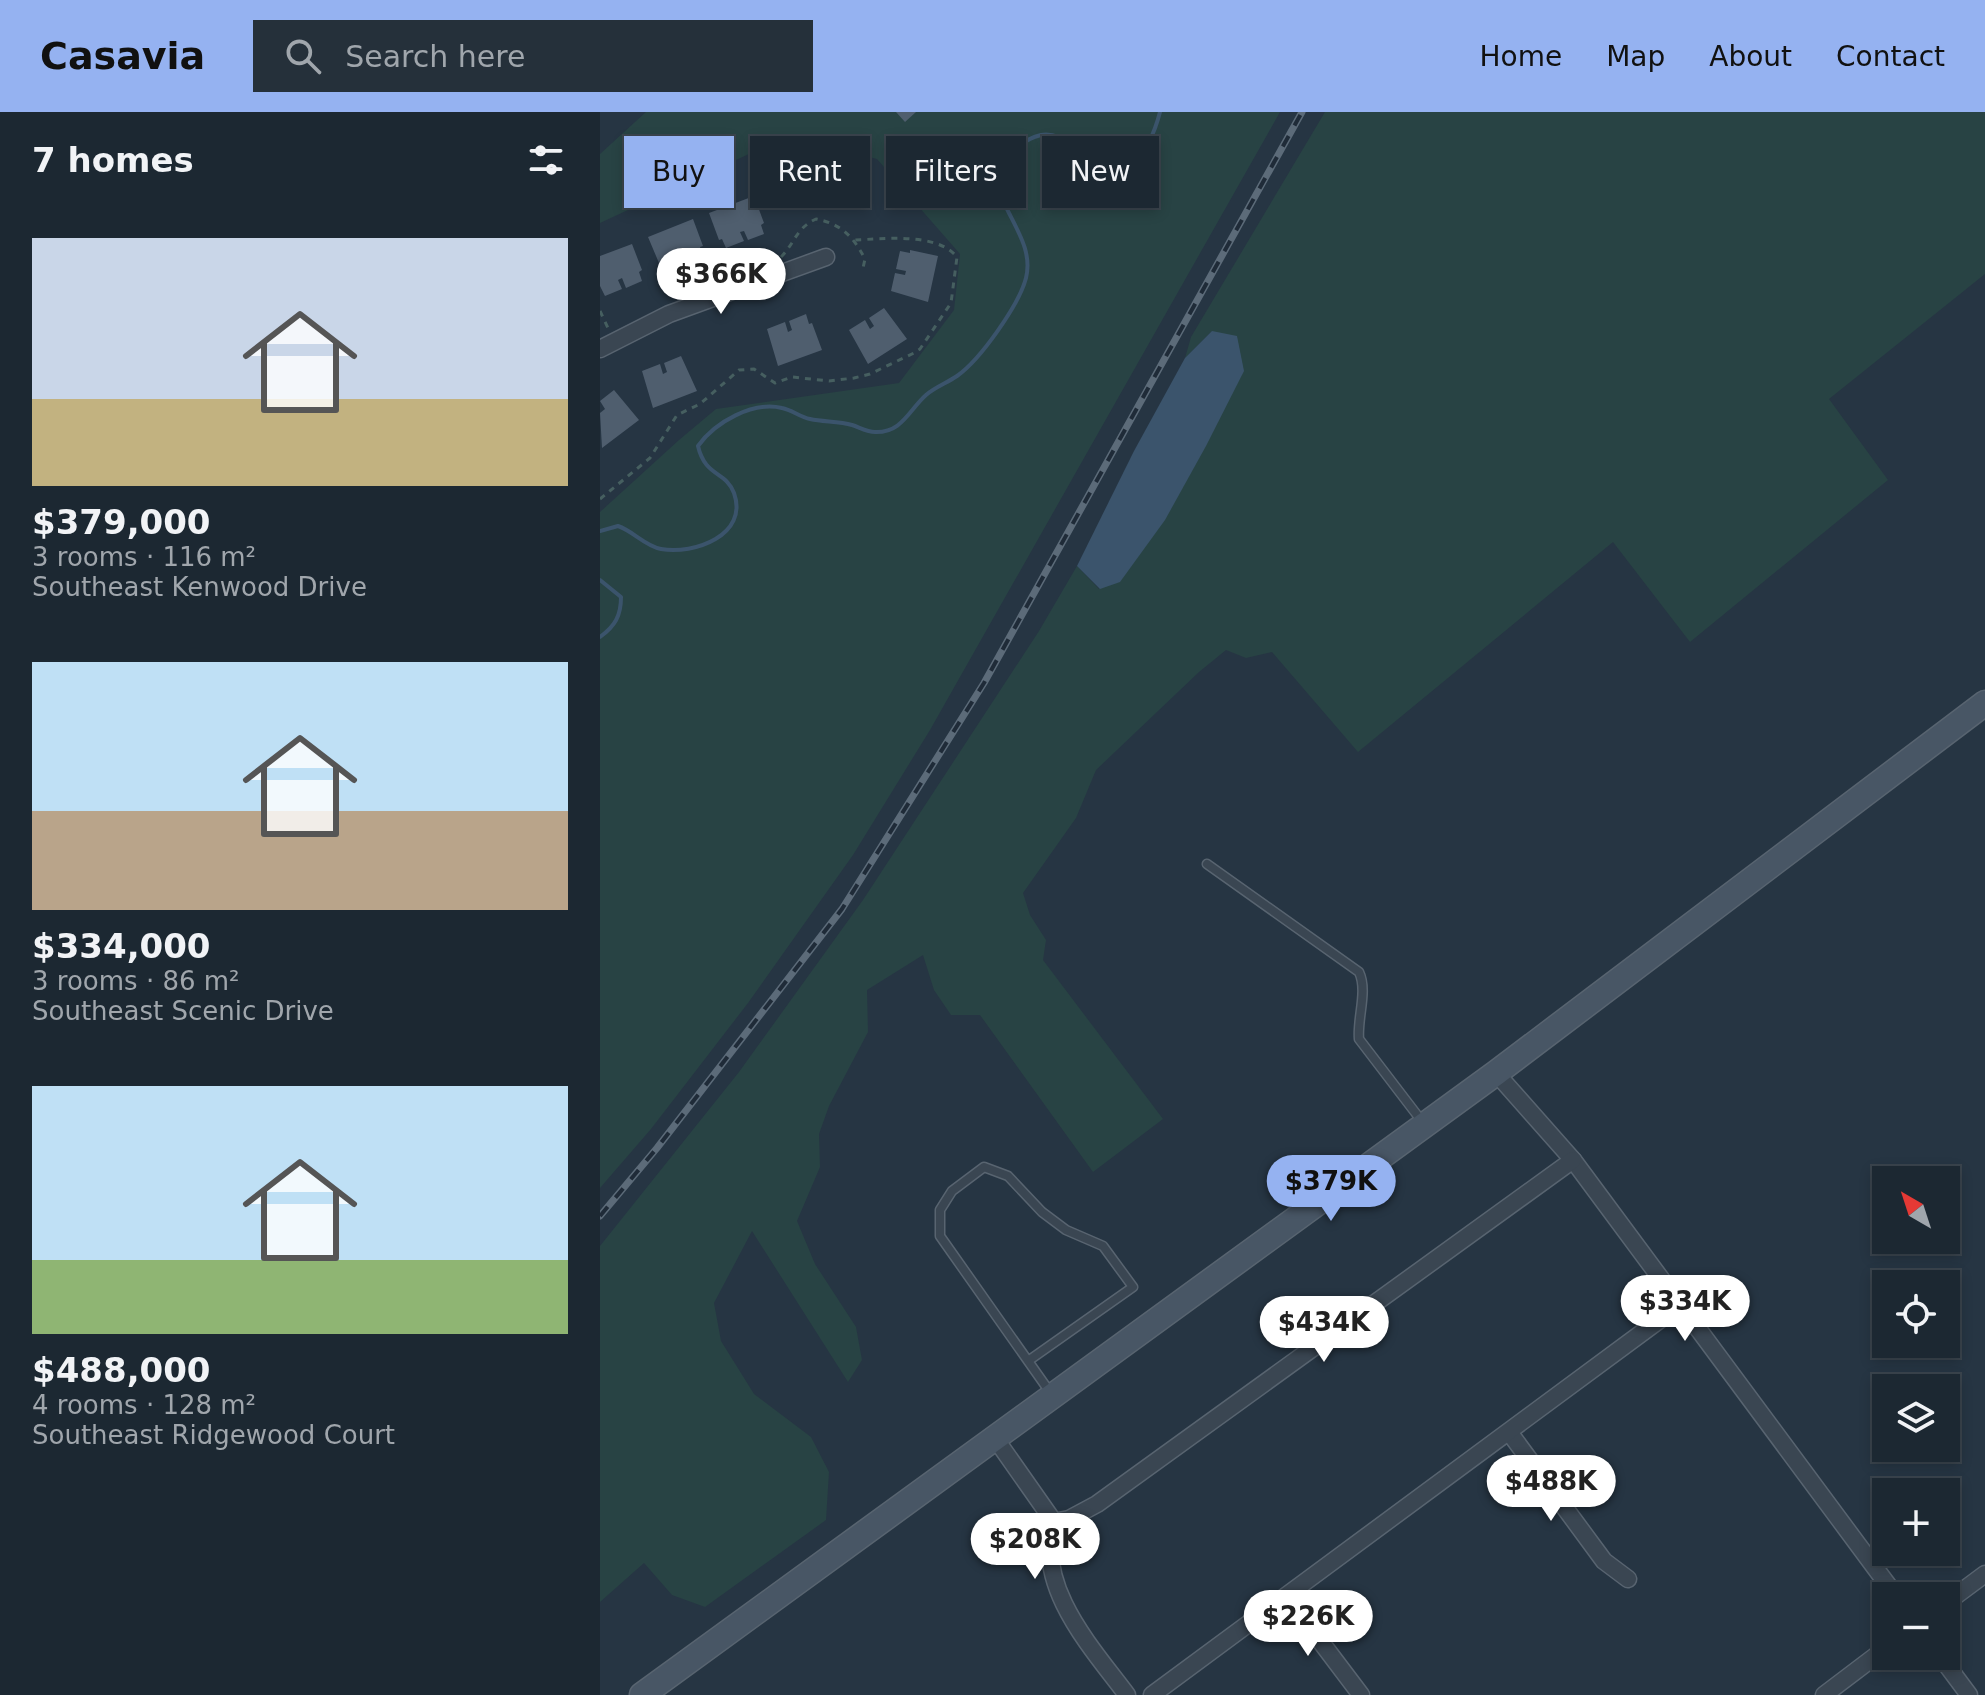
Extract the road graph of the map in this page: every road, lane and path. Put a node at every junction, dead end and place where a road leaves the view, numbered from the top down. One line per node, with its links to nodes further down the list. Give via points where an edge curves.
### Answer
1 (855, 240): 6 (path, via 909,238 943,247 957,257 951,303 920,349 870,374 829,381 792,377 775,383 754,369 739,370 700,404 677,415 650,458)
2 (826, 257): 5 (street, via 669,314)
3 (600, 311): 4 (path)
4 (608, 328)
5 (600, 349)
6 (600, 499)
7 (1985, 703): 9 (main road)
8 (1207, 864): 10 (lane, via 1359,972 1359,1039)
9 (1496, 1073): 10 (main road); 11 (street)
10 (1425, 1125): 14 (main road)
11 (1573, 1160): 12 (street); 17 (street, via 1097,1504)
12 (1681, 1304): 15 (street); 20 (street)
13 (1028, 1361): 13 (lane, via 940,1236 940,1210 946,1200 984,1167 1008,1176 1066,1230 1103,1246 1133,1287); 14 (lane)
14 (1052, 1396): 16 (main road)
15 (1509, 1432): 19 (street, via 1604,1561); 22 (street)
16 (995, 1438): 17 (street); 25 (main road)
17 (1054, 1522): 26 (street, via 1048,1540 1064,1606)
18 (1985, 1574): 21 (street)
19 (1628, 1579)
20 (1886, 1582)
21 (1960, 1593)
22 (1287, 1597): 27 (street); 28 (street)
23 (1872, 1659): 29 (street)
24 (1950, 1670): 30 (street)
25 (642, 1695)
26 (1127, 1695)
27 (1152, 1695)
28 (1361, 1695)
29 (1824, 1695)
30 (1969, 1695)

